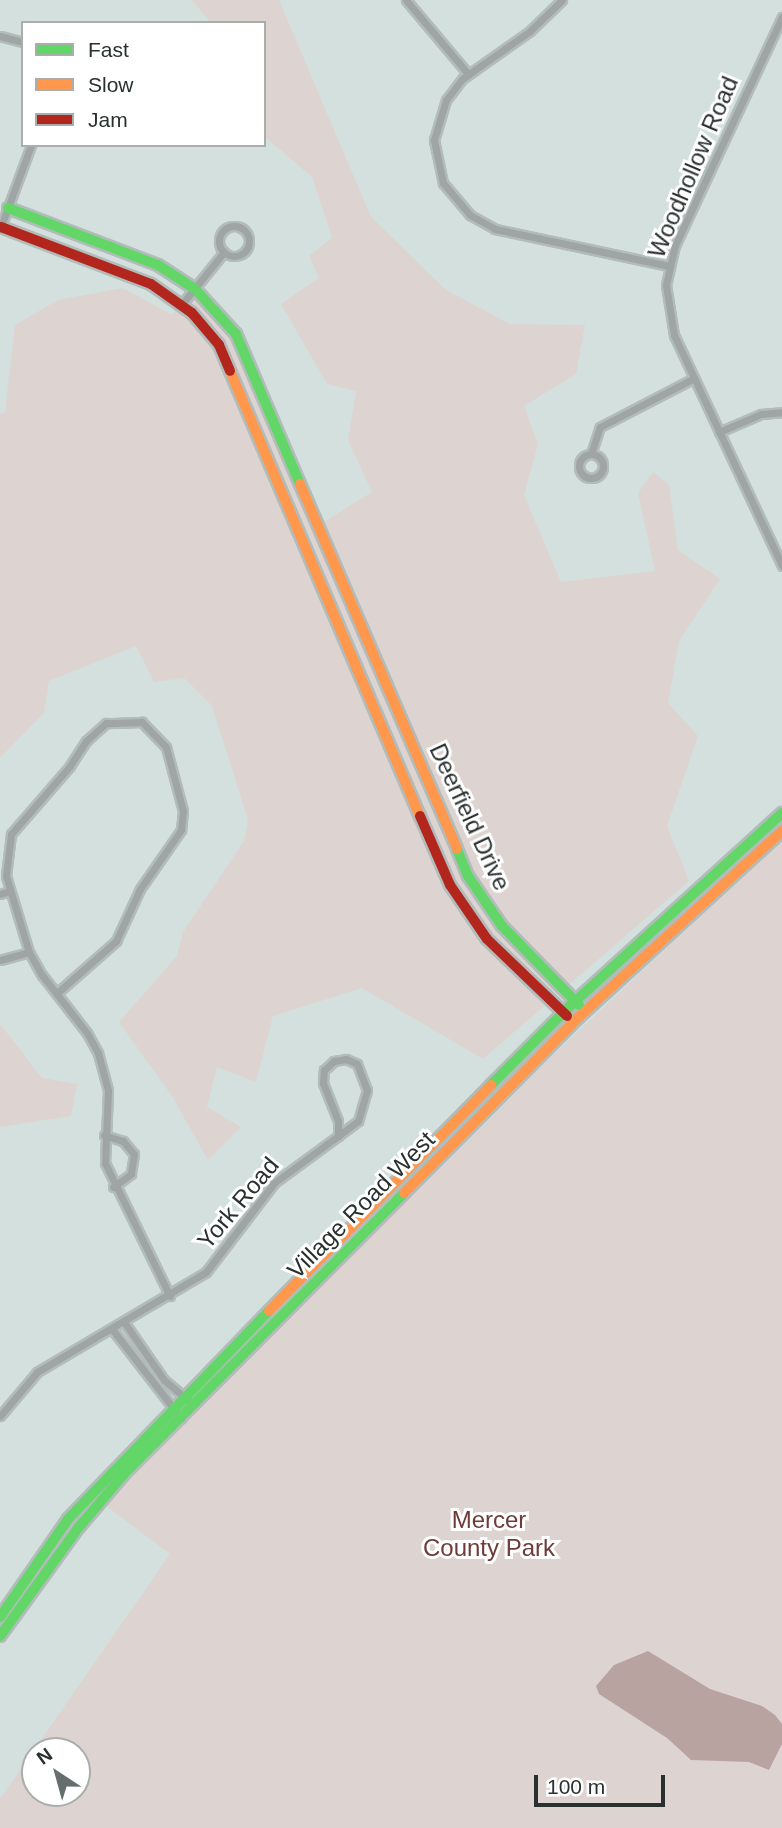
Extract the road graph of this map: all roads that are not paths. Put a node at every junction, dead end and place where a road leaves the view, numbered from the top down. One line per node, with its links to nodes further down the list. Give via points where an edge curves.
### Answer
1 (406, 0): 6 (street)
2 (562, 0): 6 (street, via 530,31)
3 (782, 18): 11 (street, Woodhollow Road)
4 (0, 36): 5 (street)
5 (21, 41)
6 (468, 75): 11 (street, via 446,100 435,140 438,170 459,206 495,229)
7 (30, 147): 8 (street)
8 (8, 208): 9 (street); 12 (main road, Deerfield Drive, via 141,257)
9 (0, 228): 13 (main road, Deerfield Drive, via 134,276)
10 (224, 252): 10 (street, via 234,256 245,251 249,240 245,230 237,226 224,230 219,243); 12 (street)
11 (669, 266): 14 (street, Woodhollow Road, via 669,319)
12 (195, 289): 13 (street); 26 (main road, Deerfield Drive, via 223,317 247,352 468,876 502,926)
13 (182, 304): 27 (main road, Deerfield Drive, via 229,361 450,885 487,939)
14 (694, 378): 16 (street, Woodhollow Road); 17 (street, via 600,427)
15 (782, 412): 16 (street, via 761,414)
16 (719, 432): 18 (street, Woodhollow Road)
17 (591, 454)
18 (782, 566)
19 (782, 813): 26 (main road, Village Road West)
20 (782, 831): 28 (main road, Village Road West)
21 (10, 891): 22 (street); 23 (street); 25 (street, via 5,862 11,834 95,730 119,719 142,722 153,729 166,747 183,811 177,841 140,889 116,942)
22 (0, 894)
23 (29, 952): 24 (street); 25 (street)
24 (0, 960)
25 (57, 993): 29 (street, via 98,1053 108,1091)
26 (578, 1000): 27 (main road, Village Road West); 28 (main road)
27 (563, 1015): 28 (main road); 35 (main road, Village Road West)
28 (580, 1016): 36 (main road, Village Road West)
29 (104, 1135): 31 (street, via 104,1163); 31 (street, via 123,1141 134,1154 131,1174)
30 (338, 1136): 30 (street, York Road, via 358,1121 367,1090 357,1064 346,1059 334,1061 324,1070 323,1083 338,1121); 32 (street, York Road, via 274,1183 206,1272)
31 (113, 1186): 32 (street)
32 (170, 1296): 33 (street, York Road)
33 (124, 1322): 34 (street, York Road); 35 (street, via 144,1356)
34 (112, 1329): 37 (street); 38 (street, York Road, via 37,1373)
35 (185, 1397): 36 (street); 37 (main road, Village Road West)
36 (194, 1405): 39 (main road, Village Road West)
37 (173, 1409): 39 (street); 40 (main road, Village Road West, via 82,1502)
38 (0, 1416)
39 (181, 1419): 41 (main road, Village Road West, via 102,1499)
40 (0, 1617)
41 (0, 1636)

